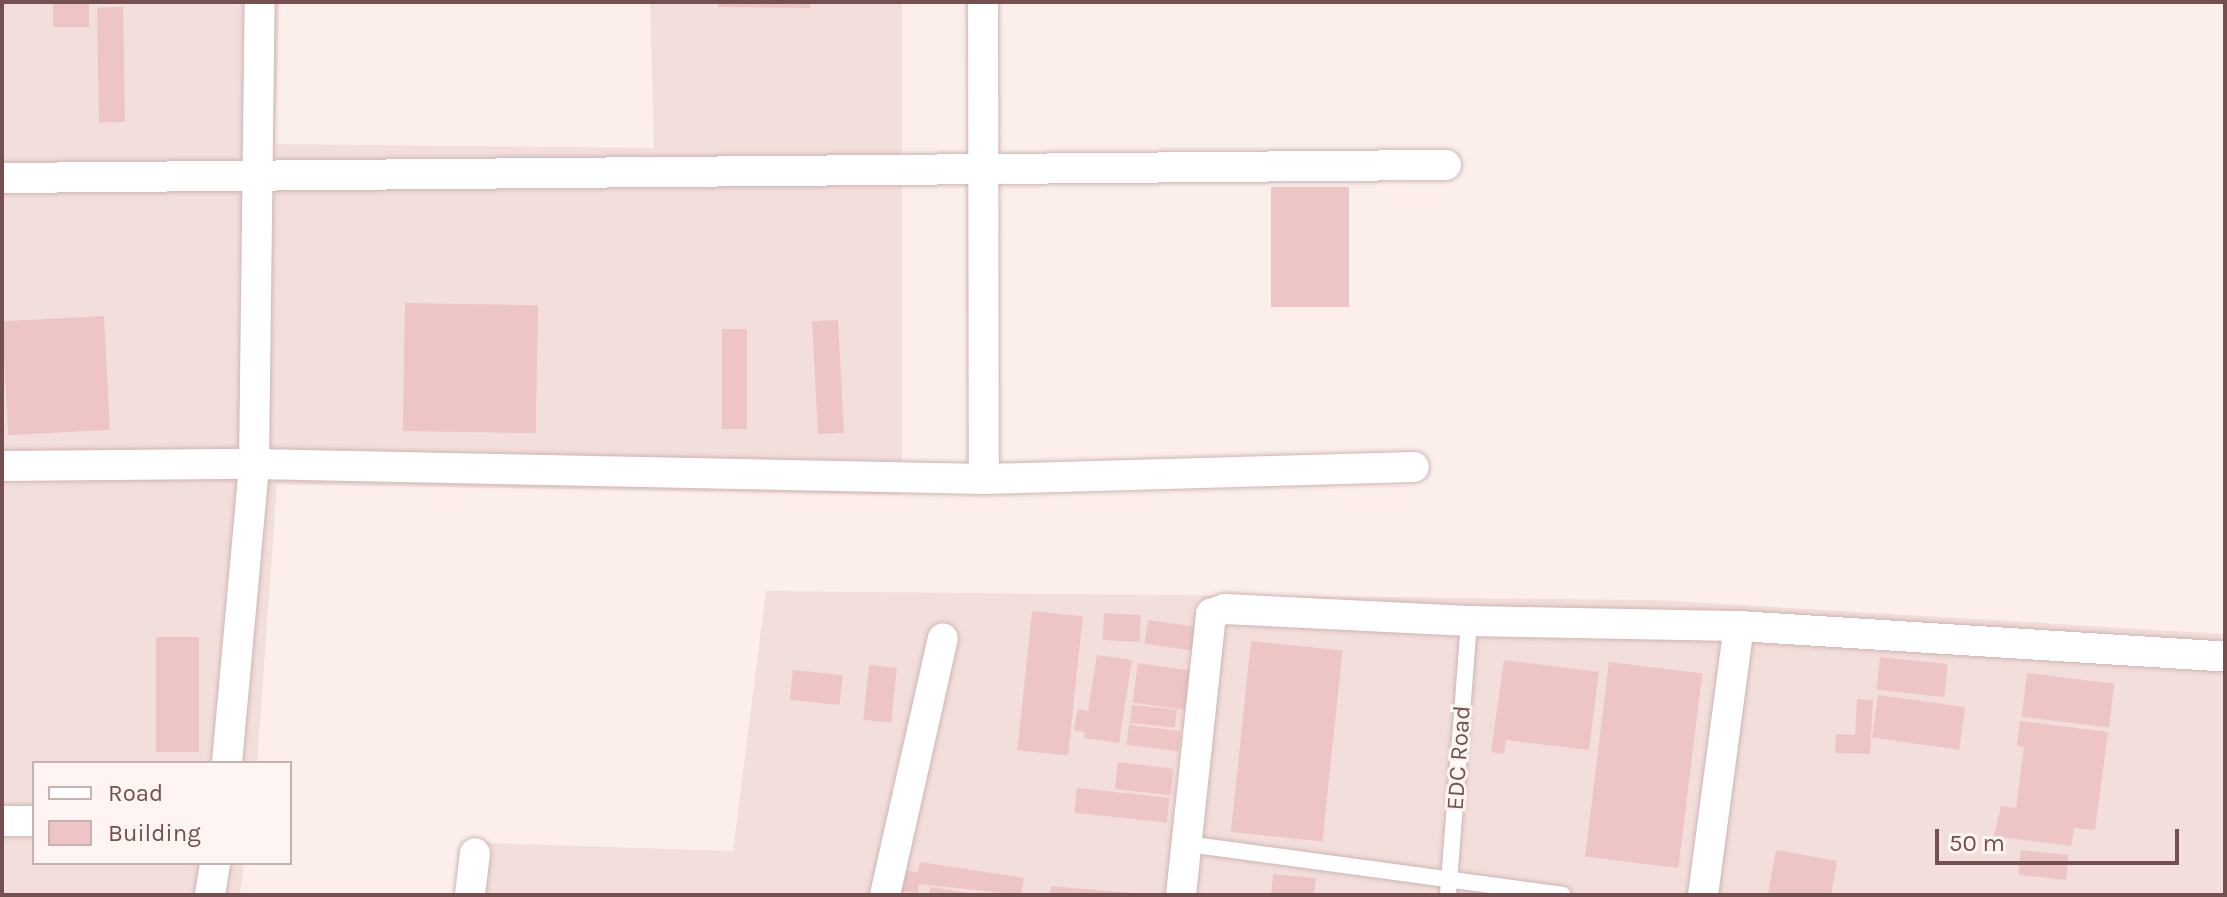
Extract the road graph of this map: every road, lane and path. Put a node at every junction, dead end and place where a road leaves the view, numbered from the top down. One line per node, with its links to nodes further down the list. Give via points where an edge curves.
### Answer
1 (260, 2): 6 (street)
2 (983, 2): 4 (street)
3 (1446, 165): 4 (street)
4 (982, 172): 6 (street); 10 (street)
5 (2, 178): 6 (street)
6 (259, 178): 7 (street)
7 (254, 464): 8 (street); 10 (street); 15 (street)
8 (2, 466)
9 (1414, 467): 10 (street)
10 (984, 479)
11 (1469, 621): 12 (street); 18 (street, via 1225,609 1211,614); 21 (lane, EDC Road)
12 (1739, 626): 14 (street); 27 (street)
13 (943, 638): 24 (street)
14 (2225, 657)
15 (227, 761)
16 (2, 821): 17 (street)
17 (32, 821)
18 (1187, 844): 21 (lane); 25 (street)
19 (475, 853): 23 (street)
20 (215, 865): 22 (street)
21 (1449, 889): 26 (lane)
22 (210, 895)
23 (470, 895)
24 (885, 895)
25 (1181, 895)
26 (1563, 895)
27 (1703, 895)

